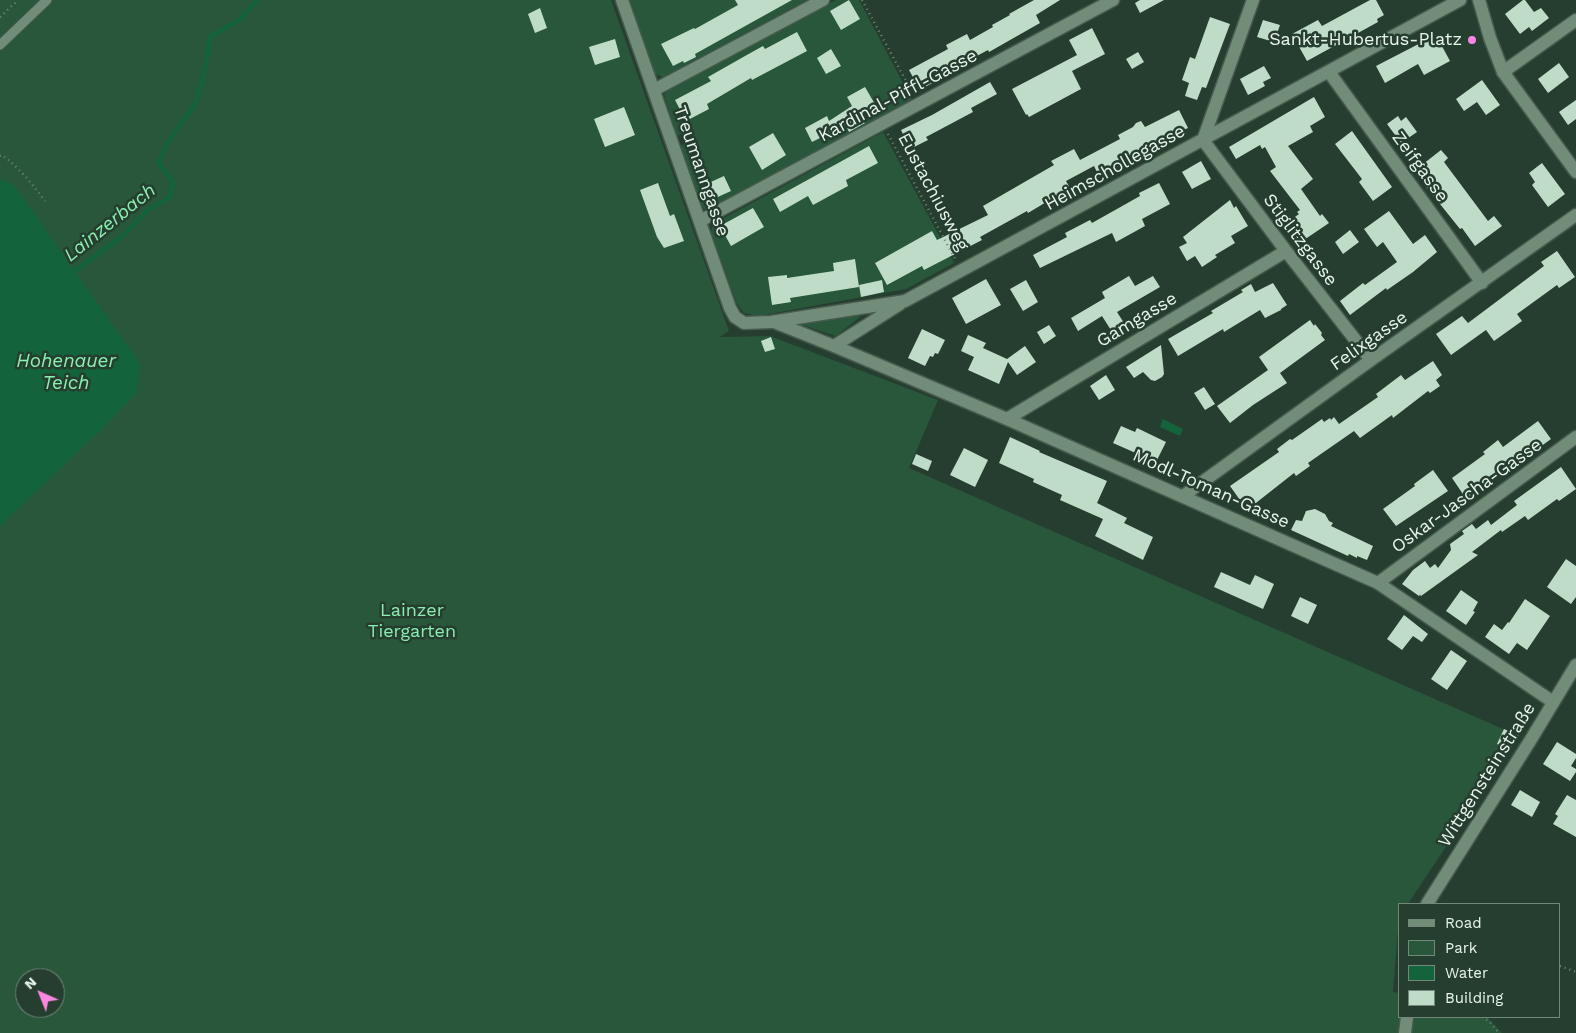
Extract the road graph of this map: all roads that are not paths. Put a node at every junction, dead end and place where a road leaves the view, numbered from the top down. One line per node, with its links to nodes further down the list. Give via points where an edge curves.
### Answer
1 (48, 0): 9 (lane)
2 (622, 0): 12 (street, Treumanngasse)
3 (823, 0): 12 (street)
4 (1113, 0): 16 (street, Kardinal-Piffl-Gasse)
5 (1253, 0): 13 (street)
6 (1460, 0): 10 (street, Heimschollegasse)
7 (1479, 0): 11 (street)
8 (1576, 20): 11 (street)
9 (0, 45)
10 (1329, 72): 13 (street, Heimschollegasse); 18 (street, Zeifgasse)
11 (1503, 72): 14 (street)
12 (654, 90): 16 (street, Treumanngasse)
13 (1203, 140): 17 (street, Stiglitzgasse); 19 (street, Heimschollegasse)
14 (1576, 172)
15 (1576, 215): 18 (street, Felixgasse)
16 (700, 221): 20 (street, Treumanngasse, via 735,317 744,322)
17 (1286, 251): 22 (street, Stiglitzgasse); 23 (street, Gamgasse)
18 (1482, 283): 22 (street, Felixgasse)
19 (905, 301): 20 (street, Heimschollegasse); 21 (street)
20 (771, 322): 21 (street, Modl-Toman-Gasse)
21 (834, 346): 23 (street, Modl-Toman-Gasse)
22 (1370, 360): 25 (street, Felixgasse)
23 (1007, 419): 25 (street, Modl-Toman-Gasse)
24 (1576, 437): 26 (street, Oskar-Jascha-Gasse)
25 (1183, 496): 26 (street, Modl-Toman-Gasse)
26 (1378, 583): 28 (street, Modl-Toman-Gasse)
27 (1576, 665): 28 (street, Wittgensteinstraße)
28 (1553, 702): 29 (street, Wittgensteinstraße)
29 (1428, 903)
30 (1407, 1018): 31 (street)
31 (1405, 1033)

